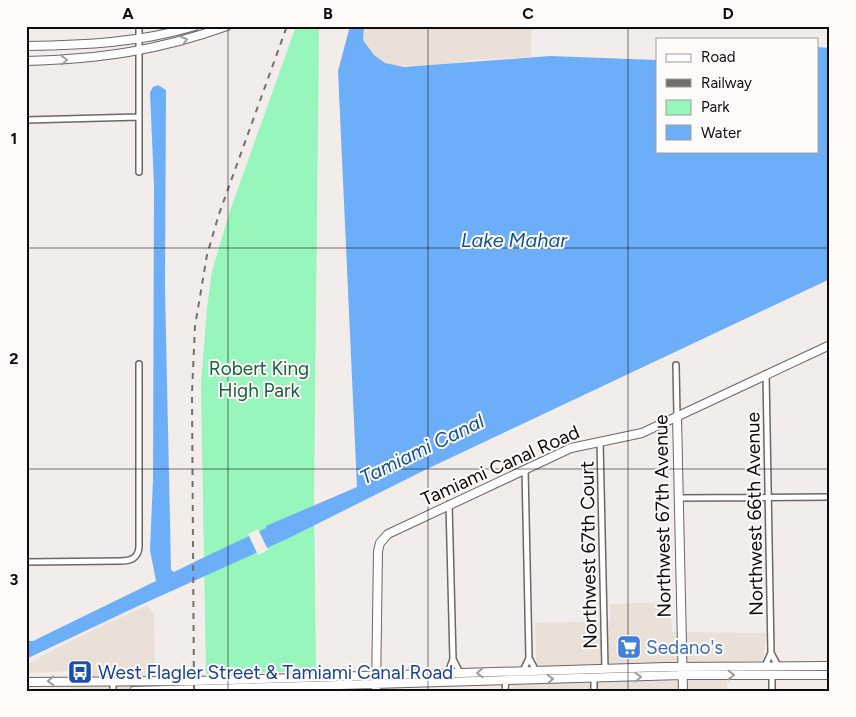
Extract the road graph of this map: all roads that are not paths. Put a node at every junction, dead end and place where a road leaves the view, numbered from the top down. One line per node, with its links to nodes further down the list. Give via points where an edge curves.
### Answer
1 (139, 26): 4 (street)
2 (195, 26): 4 (main road)
3 (227, 26): 6 (main road, one-way to 3)
4 (139, 40): 5 (main road, via 92,45); 6 (street)
5 (26, 46)
6 (139, 52): 7 (main road, one-way to 6, via 90,59); 8 (street)
7 (26, 61)
8 (139, 118): 9 (street); 10 (street)
9 (26, 120)
10 (139, 172)
11 (830, 344): 14 (main road, Tamiami Canal Road)
12 (139, 364): 22 (street, via 139,548 136,557 120,561)
13 (676, 365): 15 (street, Northwest 67th Avenue)
14 (766, 374): 15 (main road, Tamiami Canal Road); 20 (street, Northwest 66th Avenue)
15 (676, 416): 16 (main road, Tamiami Canal Road, via 633,436); 19 (main road, Northwest 67th Avenue)
16 (600, 441): 17 (main road, Tamiami Canal Road, via 571,448); 29 (street, Northwest 67th Court)
17 (525, 469): 21 (main road, Tamiami Canal Road); 24 (street)
18 (830, 497): 20 (street)
19 (678, 498): 20 (street); 32 (main road, Northwest 67th Avenue)
20 (768, 498): 23 (street, Northwest 66th Avenue)
21 (450, 504): 25 (street); 42 (main road, Tamiami Canal Road, via 393,532 380,543 377,554)
22 (26, 562)
23 (771, 653): 26 (street, Northwest 66th Avenue); 27 (street, Northwest 66th Avenue)
24 (529, 658): 30 (street); 31 (street)
25 (453, 659): 33 (street); 34 (street)
26 (765, 666): 27 (main road); 32 (main road)
27 (778, 666): 28 (main road)
28 (830, 666)
29 (605, 669): 31 (main road); 32 (main road)
30 (523, 671): 31 (main road); 34 (main road, one-way to 34)
31 (536, 671)
32 (682, 671): 35 (main road, one-way to 35); 37 (main road, one-way to 32); 48 (main road, Northwest 67th Avenue)
33 (448, 673): 34 (main road); 42 (main road)
34 (460, 673)
35 (772, 675): 36 (main road); 49 (street)
36 (830, 675)
37 (594, 678): 39 (main road, one-way to 37); 47 (street)
38 (261, 679): 40 (main road); 42 (main road); 43 (main road)
39 (506, 680): 42 (main road); 46 (street)
40 (113, 681): 41 (main road, one-way to 41); 44 (street)
41 (26, 682)
42 (376, 684): 43 (main road)
43 (261, 688): 45 (main road)
44 (113, 691)
45 (134, 691)
46 (506, 691)
47 (594, 691)
48 (683, 691)
49 (772, 691)

